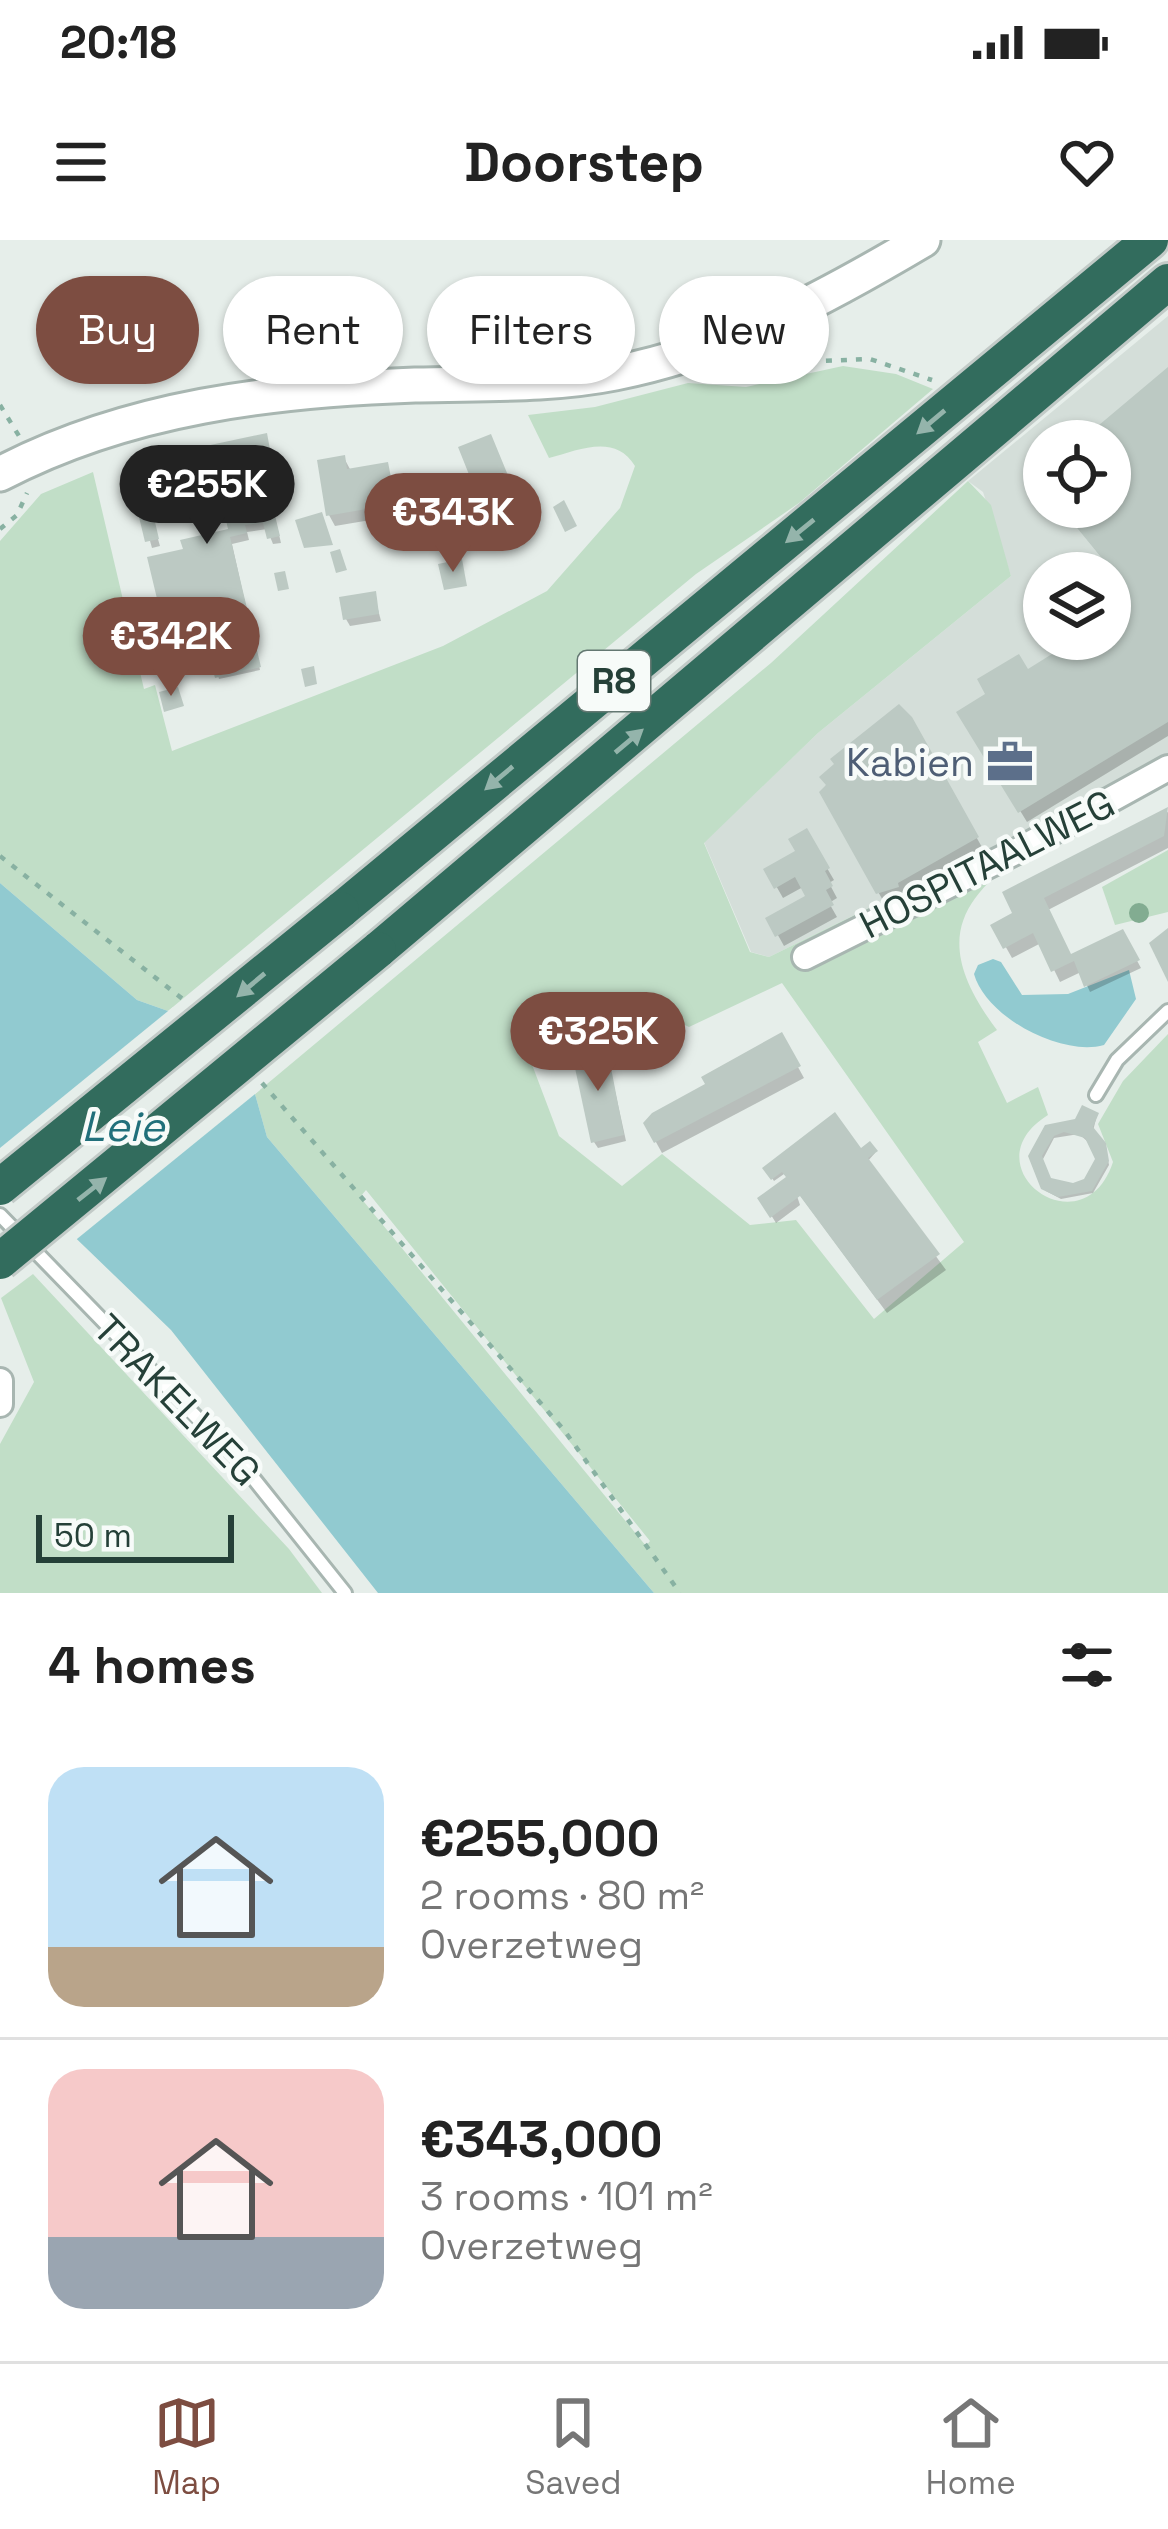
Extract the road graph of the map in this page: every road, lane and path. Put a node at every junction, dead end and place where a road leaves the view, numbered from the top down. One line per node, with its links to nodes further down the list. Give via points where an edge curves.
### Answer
1 (923, 240): 4 (street)
2 (1150, 240): 19 (highway, R8, one-way to 19, bridge, via 340,910)
3 (1168, 282): 20 (highway, R8, one-way to 3, bridge)
4 (829, 292)
5 (829, 358): 7 (path, via 870,359)
6 (659, 362): 10 (street, via 610,374 346,388 123,422)
7 (940, 380)
8 (0, 425): 9 (path)
9 (12, 426)
10 (14, 482): 11 (path, via 17,515)
11 (0, 529)
12 (1168, 768): 14 (street, HOSPITAALWEG)
13 (0, 856): 16 (path, via 169,984)
14 (805, 957)
15 (1168, 1011): 18 (lane, via 1117,1060)
16 (197, 1015)
17 (255, 1076): 24 (path, via 564,1430)
18 (1096, 1095)
19 (1, 1211): 23 (lane, TRAKELWEG, via 242,1465)
20 (0, 1261)
21 (0, 1381): 22 (street)
22 (0, 1404)
23 (345, 1593)
24 (680, 1593)

